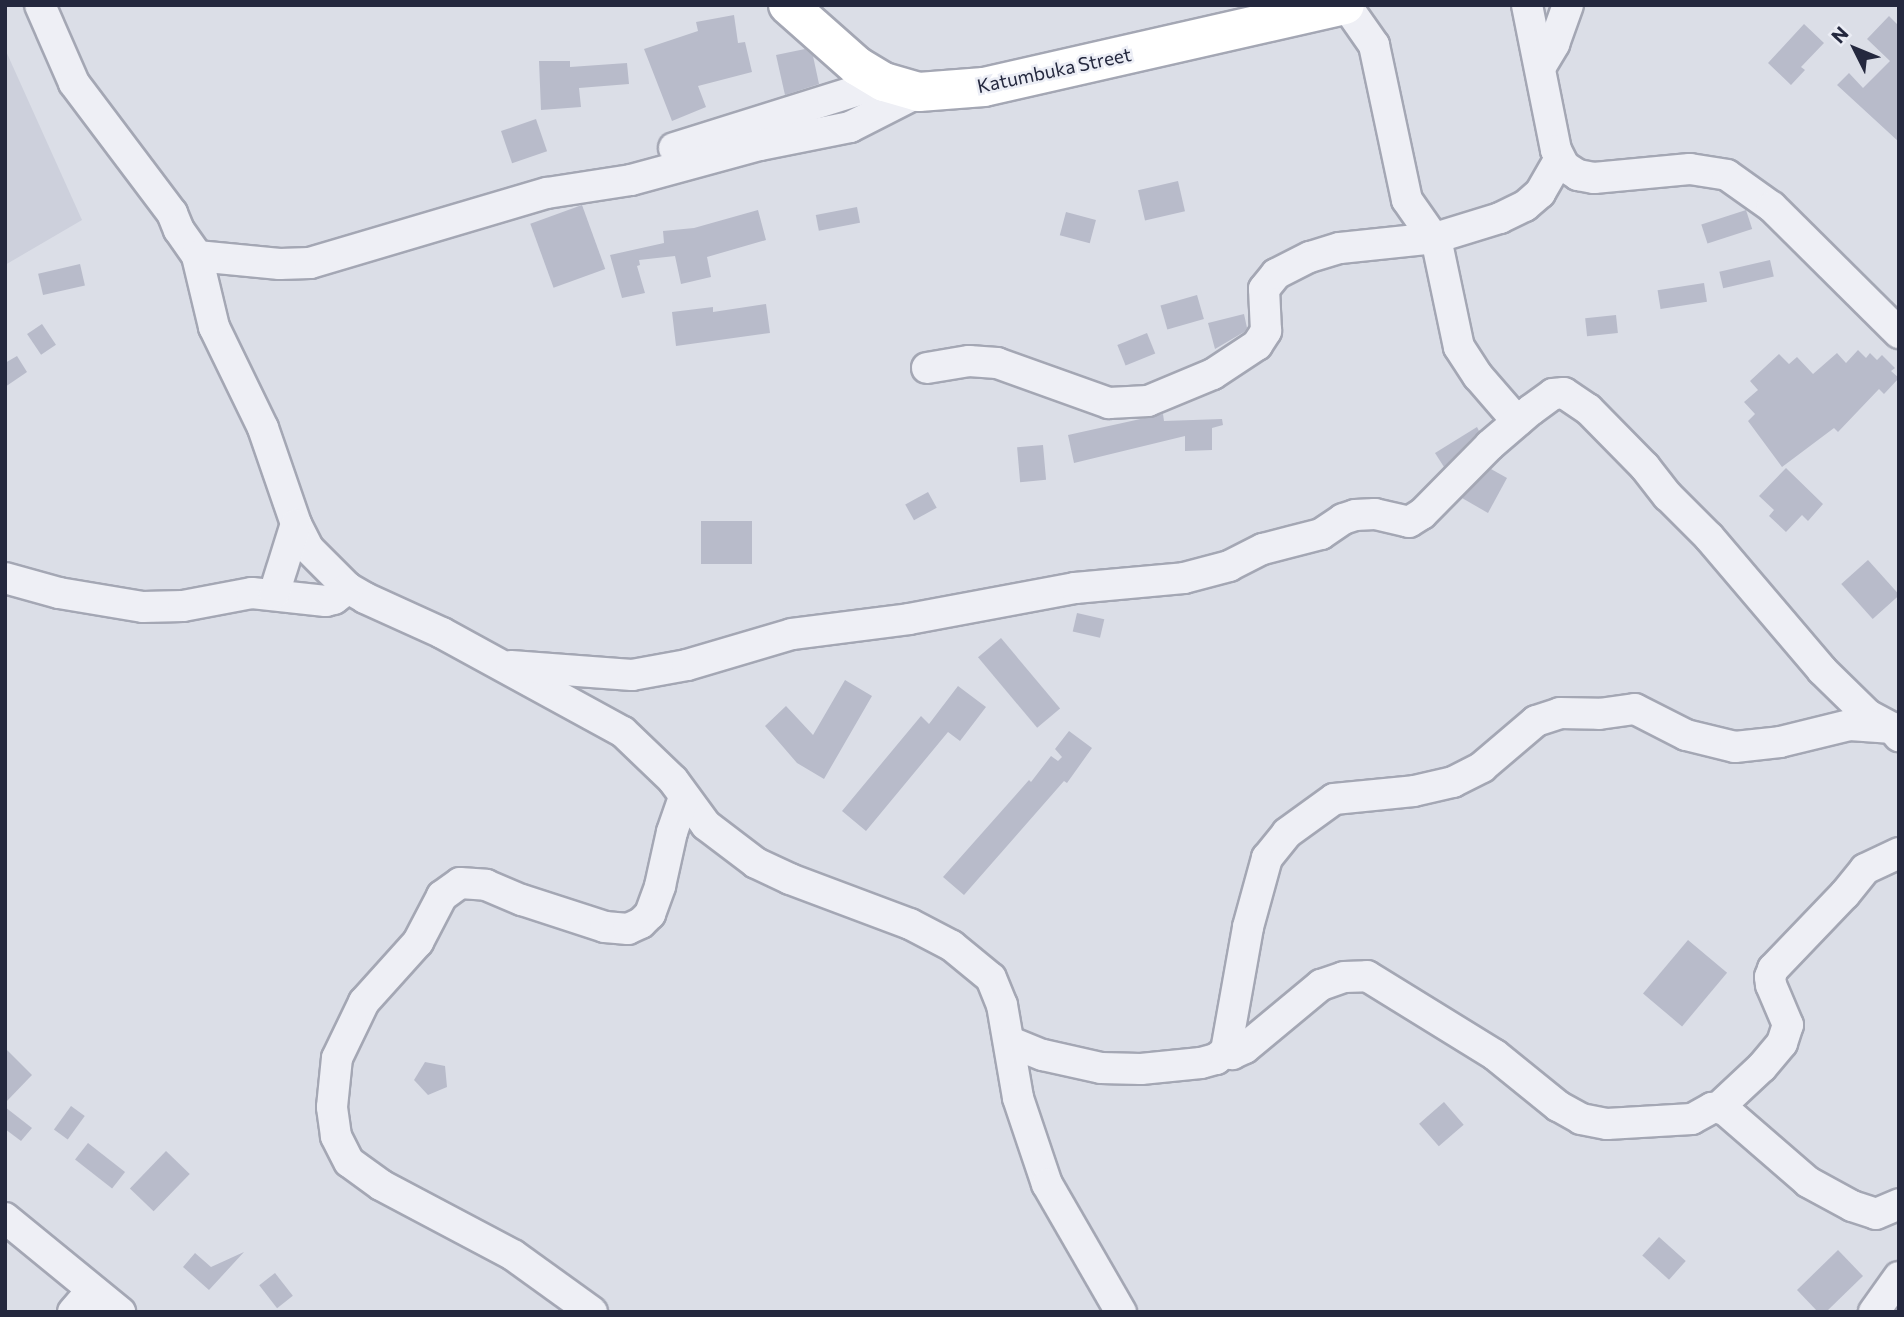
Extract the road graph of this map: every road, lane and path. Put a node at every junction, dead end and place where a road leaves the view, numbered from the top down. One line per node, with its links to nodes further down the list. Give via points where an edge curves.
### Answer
1 (40, 5): 10 (street, via 74,83 172,214)
2 (788, 5): 7 (main road, via 858,66)
3 (1345, 5): 7 (main road, Katumbuka Street, via 984,87); 9 (street, via 1366,31 1379,60 1407,200)
4 (1527, 5): 6 (street)
5 (1568, 5): 6 (street)
6 (1541, 66): 8 (street)
7 (901, 87): 10 (street, via 850,127 760,145 631,180 547,194 320,261 280,264)
8 (1559, 160): 9 (street, via 1548,185 1525,206 1463,232); 11 (street, via 1578,175 1594,178 1690,169 1727,175 1772,207)
9 (1435, 238): 12 (street, via 1340,248 1276,274 1264,289 1266,331 1257,345 1213,374 1148,401 1109,403 997,363 969,361); 13 (street, via 1459,347)
10 (197, 256): 14 (street, via 214,327 263,428)
11 (1899, 332)
12 (927, 368)
13 (1517, 421): 18 (street, via 1415,520 1376,514 1347,517 1321,534 1263,549 1219,569 1166,581 1062,590 909,619 792,634 687,665 632,675); 19 (street, via 1553,394 1576,398 1709,537 1822,670 1868,715)
14 (296, 524): 16 (street, via 309,548); 17 (street)
15 (5, 578): 17 (street, via 59,593 143,607)
16 (348, 588): 17 (street, via 326,600); 18 (street)
17 (274, 594)
18 (503, 665): 20 (street, via 623,732 673,780)
19 (1895, 732): 23 (street, via 1850,725 1780,742 1735,747 1686,735 1635,709 1560,713 1536,721 1482,766 1453,782 1334,799 1287,833 1267,858 1248,927)
20 (684, 797): 22 (street, via 706,825 756,863 891,915 970,959 994,982); 30 (street, via 660,886 650,914 641,923 628,929 605,927 486,885 460,883 442,896 418,942 364,1002 337,1058 332,1107 336,1136 349,1162 381,1185 513,1255)
21 (1899, 853): 24 (street, via 1865,869 1773,969 1771,985 1788,1025 1782,1043)
22 (1010, 1042): 23 (street, via 1101,1068 1186,1065 1216,1059); 31 (street, via 1018,1098 1047,1184)
23 (1226, 1051): 24 (street, via 1232,1054 1260,1039 1321,985 1343,977 1367,976 1495,1055 1581,1119 1607,1124 1692,1119)
24 (1718, 1108): 25 (street, via 1808,1182 1852,1206 1876,1214)
25 (1899, 1204)
26 (5, 1218): 28 (street)
27 (1899, 1277): 32 (street)
28 (82, 1301): 29 (street)
29 (120, 1312)
30 (592, 1312)
31 (1121, 1312)
32 (1874, 1312)

